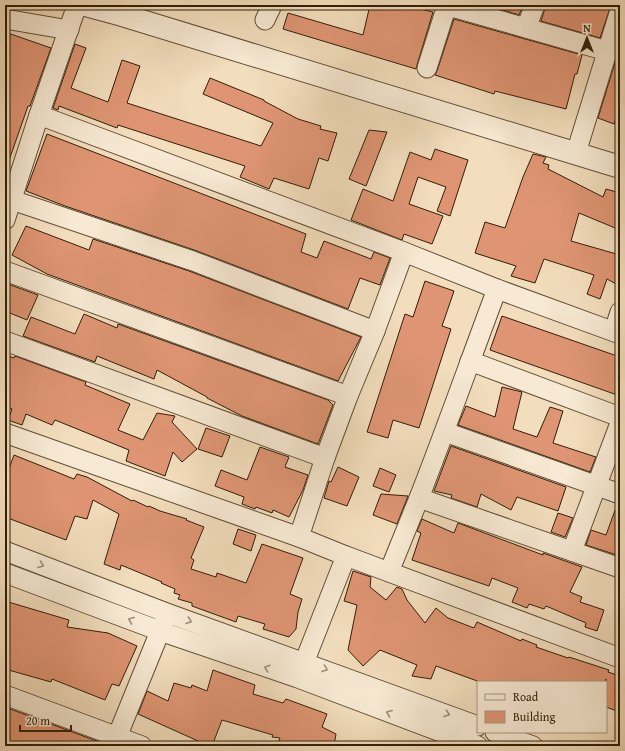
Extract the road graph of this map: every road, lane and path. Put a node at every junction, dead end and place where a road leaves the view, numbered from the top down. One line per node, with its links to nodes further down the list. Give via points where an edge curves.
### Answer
1 (77, 5): 9 (street)
2 (85, 5): 5 (street)
3 (446, 5): 8 (street); 11 (street)
4 (535, 5): 8 (street)
5 (124, 10): 13 (street)
6 (620, 10): 10 (street)
7 (5, 19): 9 (street)
8 (526, 28): 10 (street)
9 (69, 30): 12 (street)
10 (607, 51): 13 (street)
11 (427, 68)
12 (39, 115): 15 (street); 17 (street)
13 (576, 153): 14 (street)
14 (620, 167)
15 (12, 200): 16 (street); 21 (street, via 193,261)
16 (5, 220)
17 (404, 252): 19 (street); 21 (street)
18 (5, 271): 25 (street)
19 (497, 289): 22 (street); 24 (street)
20 (620, 312): 22 (street)
21 (375, 331): 25 (street)
22 (617, 332)
23 (5, 341): 30 (street)
24 (470, 361): 26 (street); 28 (street)
25 (348, 396): 30 (street)
26 (620, 417)
27 (620, 423): 31 (street)
28 (445, 432): 31 (street); 33 (street)
29 (5, 433): 34 (street)
30 (325, 458): 34 (street)
31 (596, 486): 32 (street); 36 (street)
32 (620, 494)
33 (419, 498): 36 (street); 39 (street)
34 (299, 537): 37 (street)
35 (5, 551): 41 (street, one-way to 41)
36 (572, 551): 38 (street)
37 (346, 556): 39 (street); 44 (street)
38 (620, 568)
39 (388, 572): 43 (street)
40 (5, 573): 42 (street, one-way to 40)
41 (167, 613): 42 (street); 44 (street, one-way to 44)
42 (160, 631): 44 (street, one-way to 42); 48 (street)
43 (620, 658)
44 (301, 670): 46 (street, one-way to 46); 49 (street, one-way to 44)
45 (5, 695): 48 (street)
46 (477, 726)
47 (498, 733): 52 (street)
48 (117, 737): 51 (street)
49 (441, 740): 50 (street)
50 (467, 744)
51 (142, 746)
52 (533, 746)

